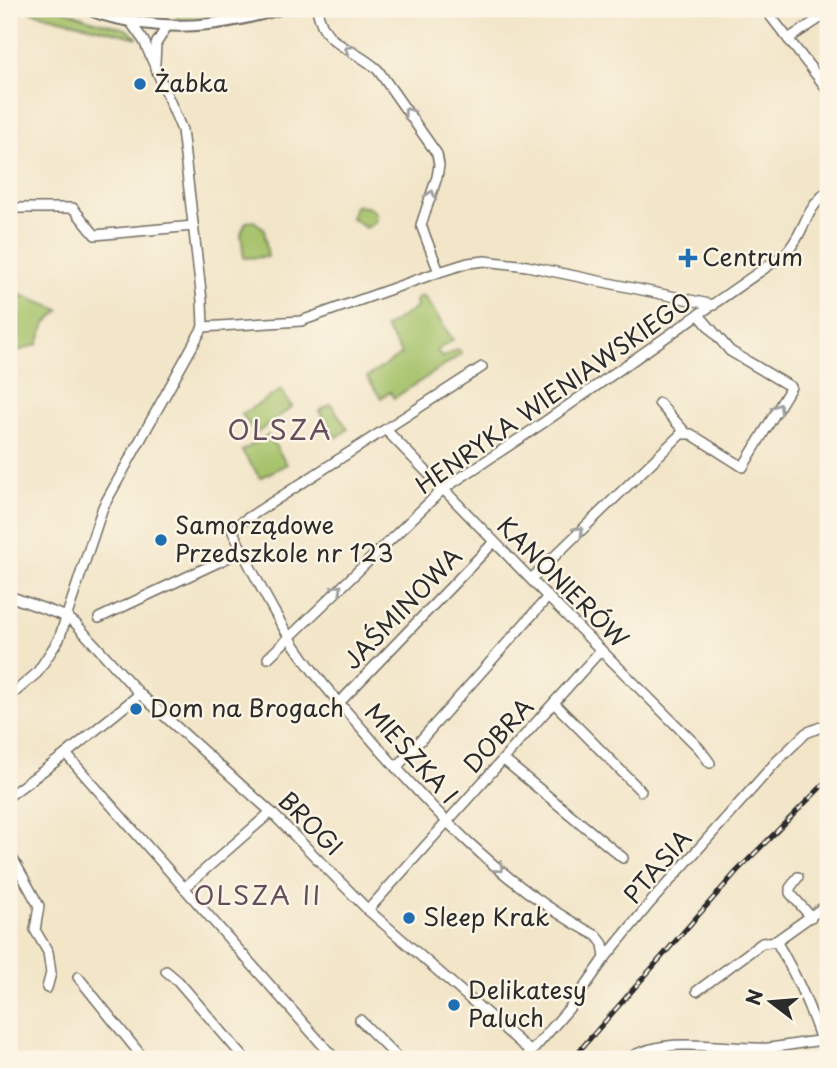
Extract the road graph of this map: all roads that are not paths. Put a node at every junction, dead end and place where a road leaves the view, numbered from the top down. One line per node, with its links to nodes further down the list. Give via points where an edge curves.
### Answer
1 (89, 9): 6 (main road)
2 (280, 9): 7 (main road, via 222,23)
3 (317, 9): 14 (street, one-way to 3, via 421,225 437,177 437,154 369,61 328,38)
4 (765, 9): 8 (street)
5 (828, 13): 8 (street)
6 (129, 20): 7 (main road); 9 (street)
7 (167, 26): 9 (street, via 156,44)
8 (788, 39): 10 (street)
9 (155, 64): 13 (street, via 183,130)
10 (828, 90)
11 (828, 191): 15 (street, HENRYKA WIENIAWSKIEGO, via 812,206 785,254)
12 (9, 208): 13 (street, via 73,208 95,235)
13 (193, 226): 17 (street)
14 (439, 272): 15 (street, via 468,263 497,262); 17 (street, via 301,321)
15 (714, 305): 16 (street, HENRYKA WIENIAWSKIEGO)
16 (699, 314): 21 (street, one-way to 16, via 743,467 791,387 730,351); 22 (street, HENRYKA WIENIAWSKIEGO)
17 (203, 327): 28 (street, via 103,507)
18 (482, 367): 20 (street)
19 (659, 403): 21 (street)
20 (386, 430): 22 (street, KANONIERÓW); 24 (street, MIESZKA I, via 240,523 233,532)
21 (685, 432): 25 (street, one-way to 21)
22 (442, 490): 23 (street, KANONIERÓW); 30 (street, HENRYKA WIENIAWSKIEGO, one-way to 22)
23 (494, 542): 25 (street, KANONIERÓW); 35 (street, JAŚMINOWA)
24 (242, 551): 29 (street); 30 (street, MIESZKA I)
25 (531, 579): 27 (street, KANONIERÓW)
26 (9, 596): 28 (street)
27 (548, 597): 31 (street, KANONIERÓW); 41 (street)
28 (67, 617): 33 (street, BROGI); 34 (street, via 43,665)
29 (99, 618)
30 (288, 636): 32 (street, HENRYKA WIENIAWSKIEGO); 35 (street, MIESZKA I)
31 (601, 650): 36 (street, DOBRA); 40 (street, KANONIERÓW)
32 (268, 658)
33 (141, 694): 38 (street); 44 (street, BROGI)
34 (9, 697)
35 (339, 702): 41 (street, MIESZKA I)
36 (554, 703): 39 (street, DOBRA); 42 (street)
37 (828, 724): 54 (street, PTASIA, via 806,733 784,753)
38 (66, 754): 43 (street); 49 (street)
39 (504, 760): 45 (street, DOBRA); 47 (street)
40 (710, 763)
41 (396, 768): 45 (street, MIESZKA I)
42 (641, 791)
43 (9, 796)
44 (271, 812): 49 (street); 51 (street, BROGI)
45 (448, 823): 51 (street, DOBRA); 54 (street, MIESZKA I, one-way to 54, via 538,901 597,936)
46 (9, 852): 57 (street, via 40,906 35,930 48,952 51,973)
47 (623, 858)
48 (798, 877): 52 (street, via 790,893)
49 (184, 888): 64 (street)
50 (828, 904): 52 (street)
51 (368, 910): 61 (street, BROGI)
52 (811, 917): 53 (street)
53 (776, 941): 58 (street, via 762,943); 60 (street)
54 (605, 958): 61 (street, PTASIA)
55 (166, 971): 63 (street)
56 (78, 977): 62 (street)
57 (47, 988)
58 (697, 991)
59 (360, 1020): 65 (street)
60 (825, 1040): 66 (street, via 770,1048 686,1045 641,1051)
61 (528, 1056)
62 (144, 1059)
63 (245, 1059)
64 (335, 1059)
65 (399, 1059)
66 (628, 1059)

